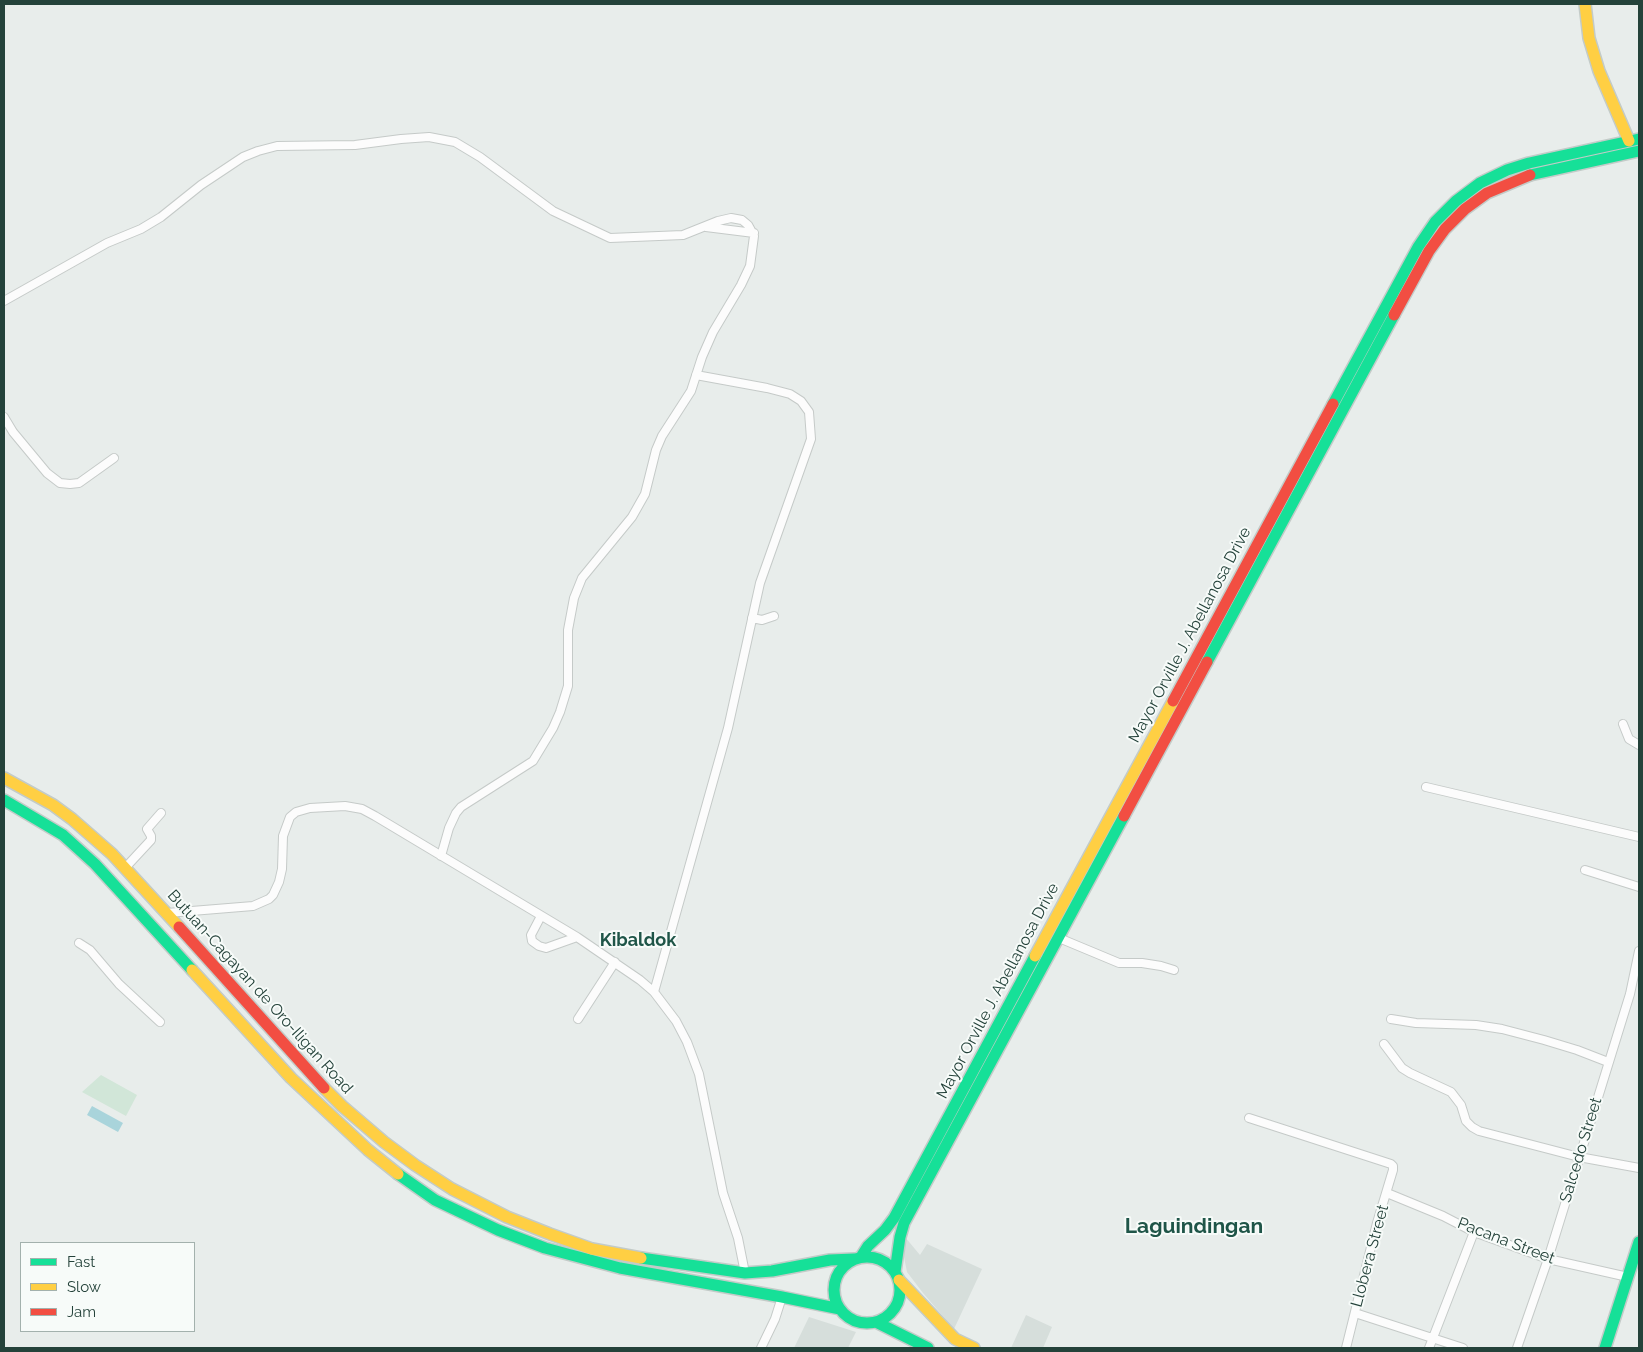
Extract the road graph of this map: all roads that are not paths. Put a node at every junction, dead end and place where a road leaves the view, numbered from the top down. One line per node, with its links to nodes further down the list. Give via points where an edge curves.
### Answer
1 (1585, 4): 2 (main road, via 1589,38 1599,71)
2 (1634, 140): 4 (main road, Mayor Orville J. Abellanosa Drive)
3 (1638, 154): 5 (main road, Mayor Orville J. Abellanosa Drive, via 1532,174)
4 (1507, 170): 5 (main road); 47 (main road, Mayor Orville J. Abellanosa Drive, via 1480,183 1456,201 1435,222 1418,247 894,1218)
5 (1512, 181): 28 (main road, Mayor Orville J. Abellanosa Drive, via 1487,193 1464,210 1429,251)
6 (4, 300): 7 (street, via 155,221 201,184 258,151 277,146 442,139 455,142 480,157 553,211 606,237 684,235 724,220 745,222 754,233 750,266 713,332)
7 (696, 374): 11 (street, via 790,394 809,412 809,448 766,562); 21 (street, via 691,391 658,444 639,505 582,578 574,598 568,630 568,686 552,728 533,762 461,808 452,820)
8 (4, 417): 9 (street, via 47,473 60,483 79,483)
9 (114, 458)
10 (774, 616): 11 (street, via 762,620)
11 (752, 618): 33 (street, via 728,728)
12 (1623, 724): 13 (street, via 1630,739)
13 (1639, 745)
14 (4, 778): 18 (main road, Butuan-Cagayan de Oro-Iligan Road)
15 (1426, 787): 20 (street)
16 (4, 800): 19 (main road, Butuan-Cagayan de Oro-Iligan Road)
17 (161, 813): 22 (street, via 147,829 151,840)
18 (72, 819): 19 (main road); 22 (main road, Butuan-Cagayan de Oro-Iligan Road)
19 (63, 835): 46 (main road, Butuan-Cagayan de Oro-Iligan Road, via 95,864 291,1078 368,1150 435,1200)
20 (1639, 838)
21 (441, 856): 25 (street, via 362,809 345,806 302,809 290,817 286,825 280,882 269,899 253,906); 26 (street)
22 (125, 868): 25 (main road, Butuan-Cagayan de Oro-Iligan Road)
23 (1585, 870): 24 (street)
24 (1639, 887)
25 (165, 913): 44 (main road, Butuan-Cagayan de Oro-Iligan Road, via 318,1082 384,1142 452,1189)
26 (541, 916): 27 (street); 27 (street, via 531,935 532,941 539,946 548,947)
27 (577, 937): 31 (street)
28 (1060, 938): 32 (street, via 1119,963 1142,963); 51 (main road, Mayor Orville J. Abellanosa Drive, via 904,1223)
29 (79, 943): 36 (street, via 90,950 119,984)
30 (1639, 951): 38 (street, Salcedo Street, via 1630,994)
31 (615, 962): 33 (street); 34 (street)
32 (1174, 970)
33 (654, 992): 50 (street, via 676,1021 696,1063)
34 (578, 1019)
35 (1391, 1019): 38 (street, via 1502,1029)
36 (160, 1022)
37 (1384, 1044): 40 (street, via 1410,1074 1451,1092 1472,1127)
38 (1608, 1062): 40 (street, Salcedo Street)
39 (1249, 1118): 42 (street, Llobera Street, via 1391,1164 1393,1170)
40 (1580, 1157): 41 (street); 48 (street, Salcedo Street)
41 (1639, 1168)
42 (1387, 1193): 43 (street, Pacana Street); 56 (street, Llobera Street)
43 (1474, 1232): 48 (street, Pacana Street); 58 (street)
44 (550, 1234): 46 (main road); 49 (main road, Butuan-Cagayan de Oro-Iligan Road, via 592,1249)
45 (1639, 1242): 52 (main road)
46 (545, 1248): 53 (main road, Butuan-Cagayan de Oro-Iligan Road, via 620,1268)
47 (858, 1258): 50 (main road, Butuan-Cagayan de Oro-Iligan Road); 51 (main road, via 877,1258 890,1266); 55 (main road, via 842,1268 835,1281 834,1296)
48 (1548, 1259): 52 (street, Pacana Street); 65 (street, Salcedo Street)
49 (697, 1267): 50 (main road, Butuan-Cagayan de Oro-Iligan Road); 53 (main road)
50 (745, 1273)
51 (897, 1276): 57 (main road, via 900,1298 884,1319); 61 (main road, via 956,1338)
52 (1628, 1277): 66 (main road)
53 (696, 1283): 54 (main road, Butuan-Cagayan de Oro-Iligan Road)
54 (782, 1298): 55 (main road, Butuan-Cagayan de Oro-Iligan Road); 59 (street)
55 (840, 1309): 57 (main road, via 859,1322)
56 (1355, 1313): 58 (street); 62 (street, Llobera Street)
57 (876, 1322): 60 (main road)
58 (1434, 1338): 63 (street); 64 (street)
59 (761, 1348)
60 (928, 1348)
61 (974, 1348)
62 (1346, 1348)
63 (1429, 1348)
64 (1463, 1348)
65 (1517, 1348)
66 (1605, 1348)

